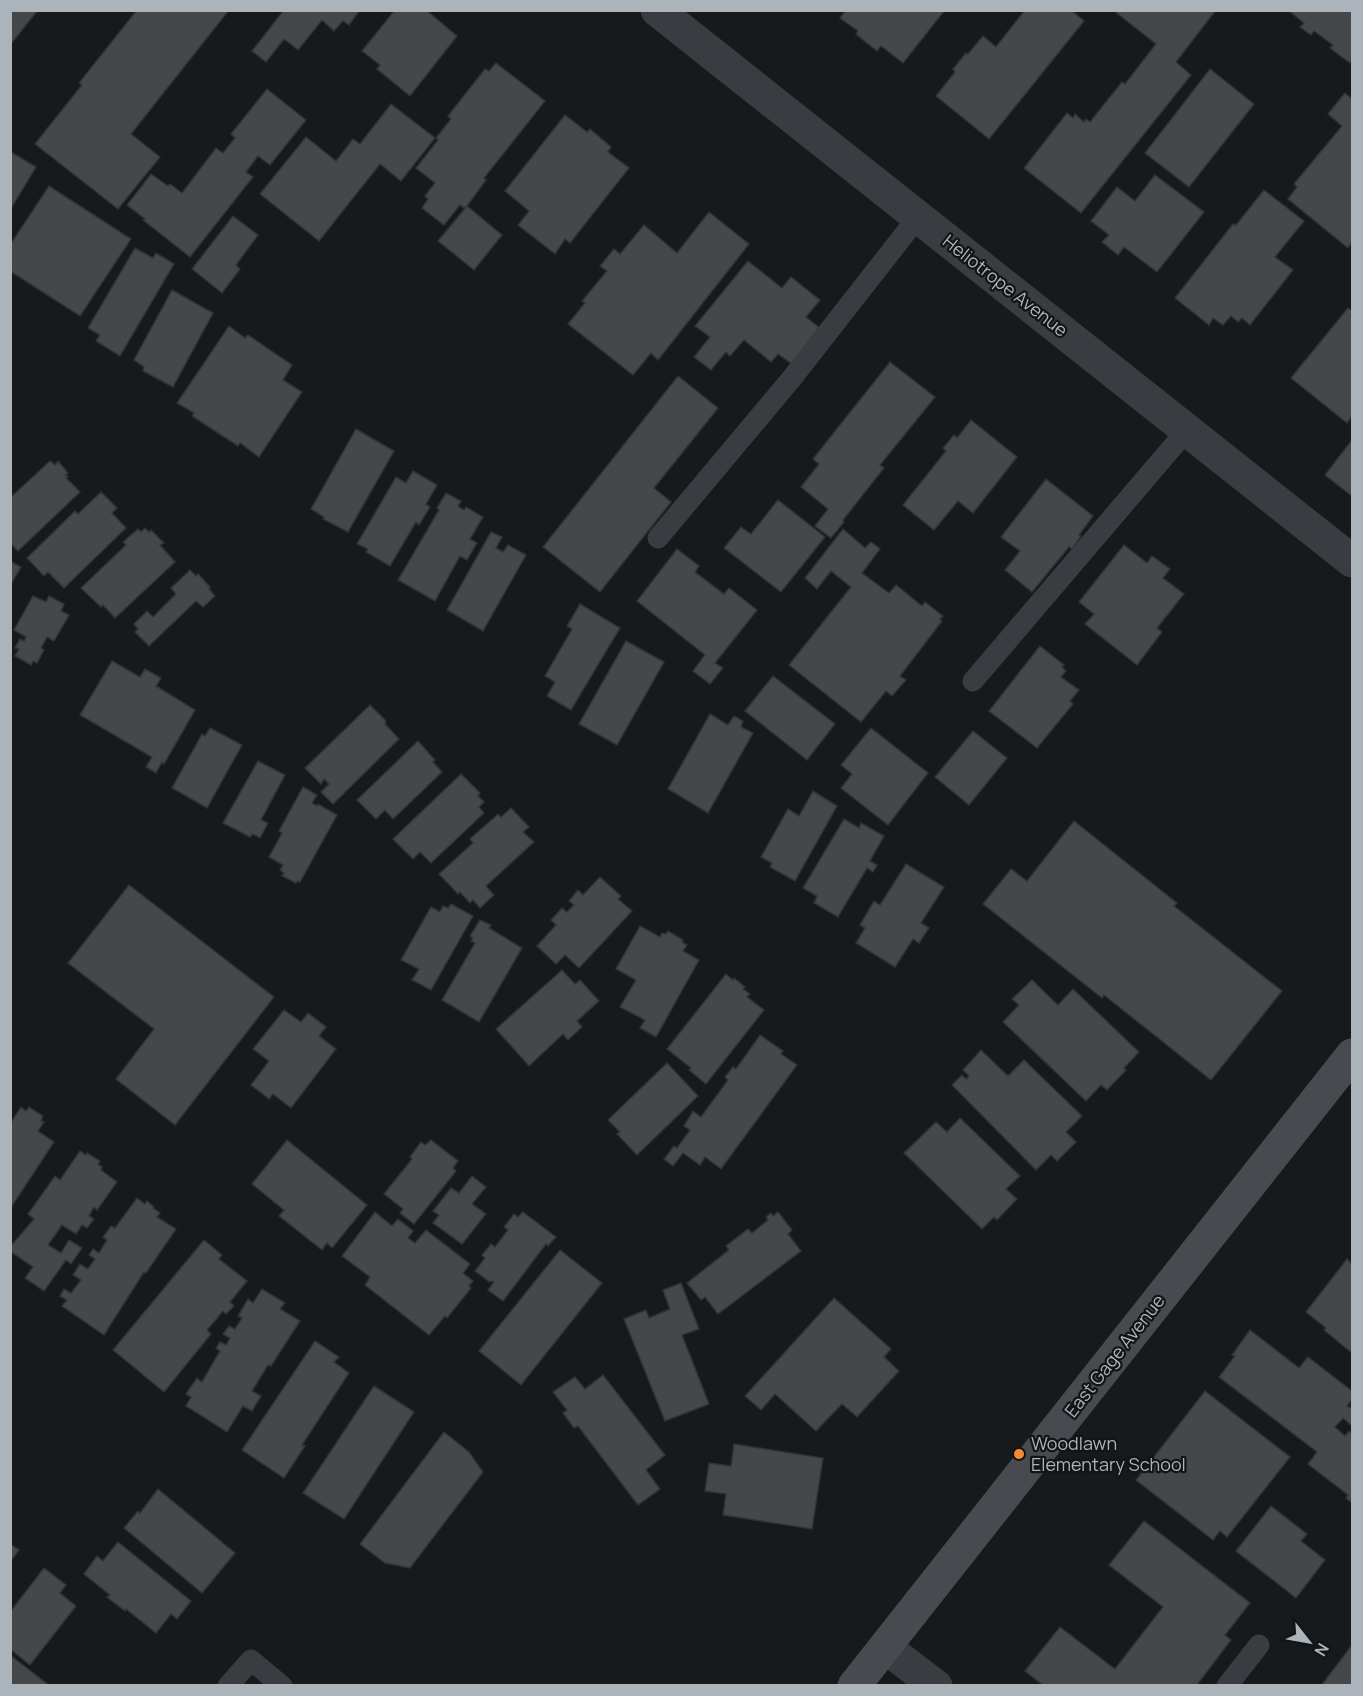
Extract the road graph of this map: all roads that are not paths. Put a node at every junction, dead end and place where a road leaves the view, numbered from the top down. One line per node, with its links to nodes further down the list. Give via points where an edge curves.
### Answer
1 (657, 10): 2 (street, Heliotrope Avenue)
2 (918, 217): 3 (street, Heliotrope Avenue); 4 (lane, via 792,378)
3 (1187, 430): 5 (street, Heliotrope Avenue); 6 (lane)
4 (658, 538)
5 (1353, 561)
6 (973, 681)
7 (1353, 1055): 9 (main road, East Gage Avenue)
8 (1259, 1645): 14 (lane)
9 (885, 1647): 12 (main road, East Gage Avenue); 13 (street)
10 (228, 1686): 11 (lane, via 252,1660)
11 (282, 1686)
12 (854, 1686)
13 (936, 1686)
14 (1227, 1686)

